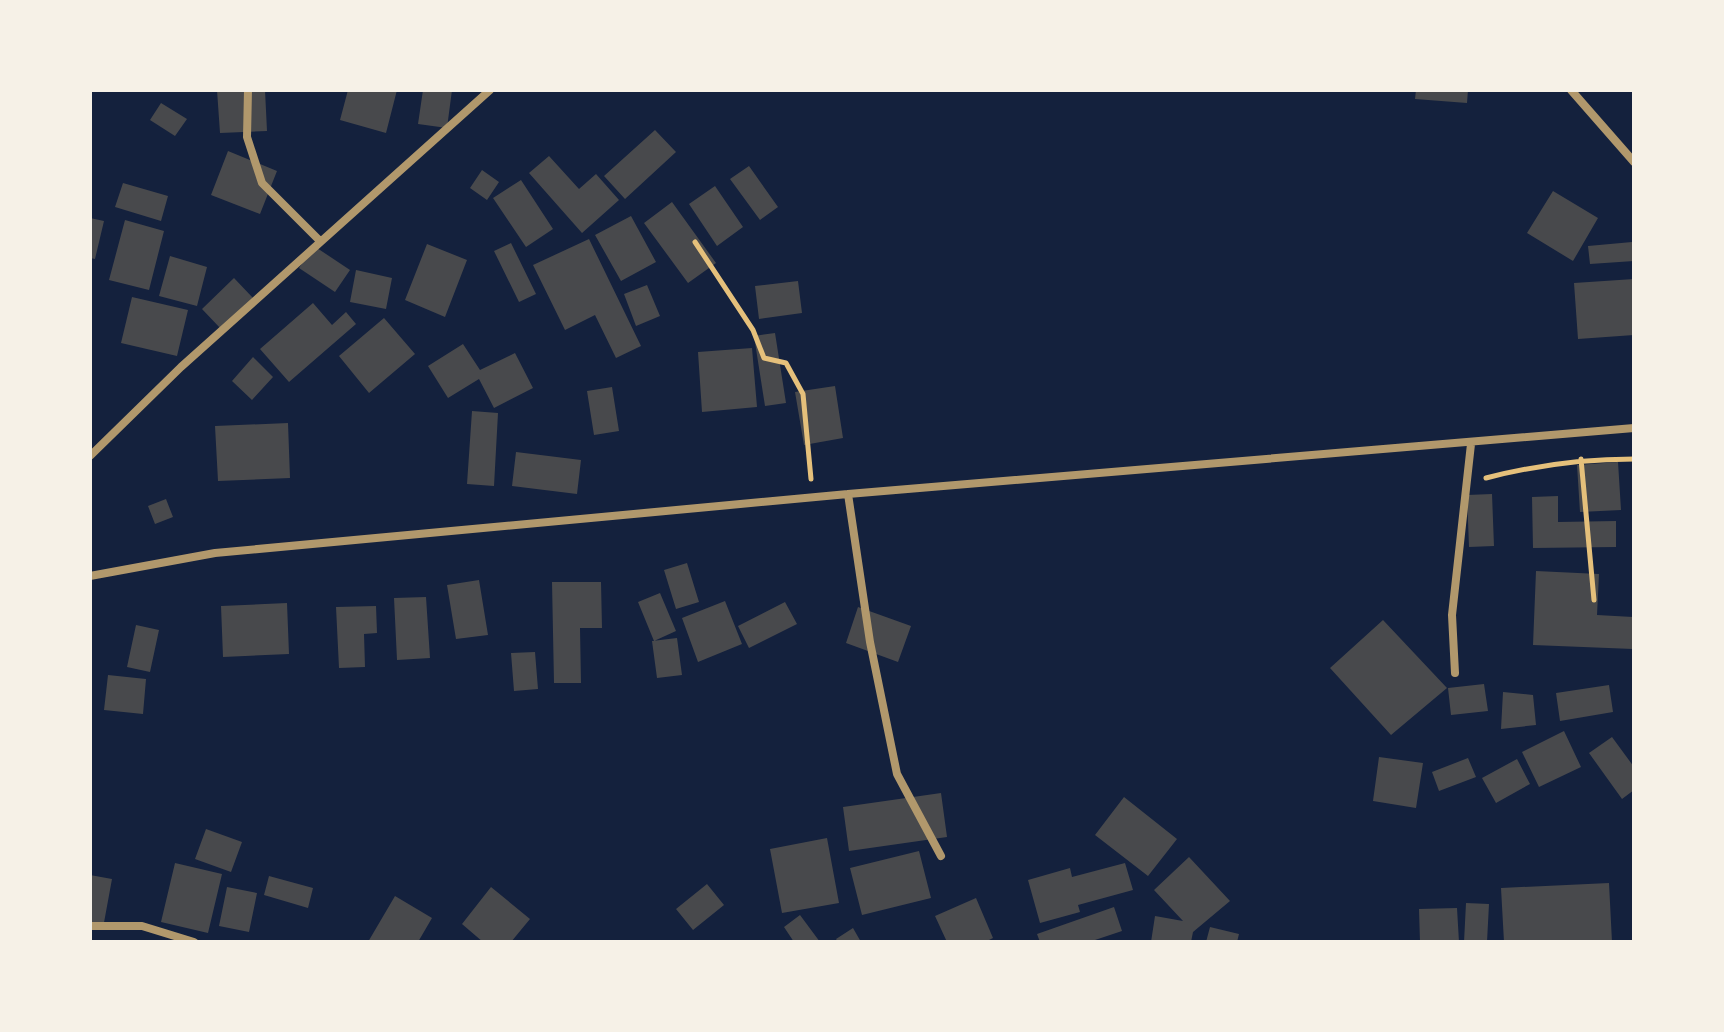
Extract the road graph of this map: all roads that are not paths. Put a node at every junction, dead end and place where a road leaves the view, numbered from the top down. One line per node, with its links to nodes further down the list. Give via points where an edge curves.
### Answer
1 (248, 90): 5 (street, via 247,137 262,183)
2 (490, 90): 5 (street)
3 (1571, 90): 4 (street)
4 (1634, 162)
5 (320, 241): 8 (street)
6 (1634, 428): 7 (street)
7 (1471, 444): 9 (street); 11 (street, via 1452,615)
8 (90, 456)
9 (848, 494): 10 (street, via 215,553); 12 (street, via 897,774)
10 (90, 576)
11 (1455, 673)
12 (941, 856)
13 (90, 926): 14 (street, via 142,926)
14 (194, 942)

